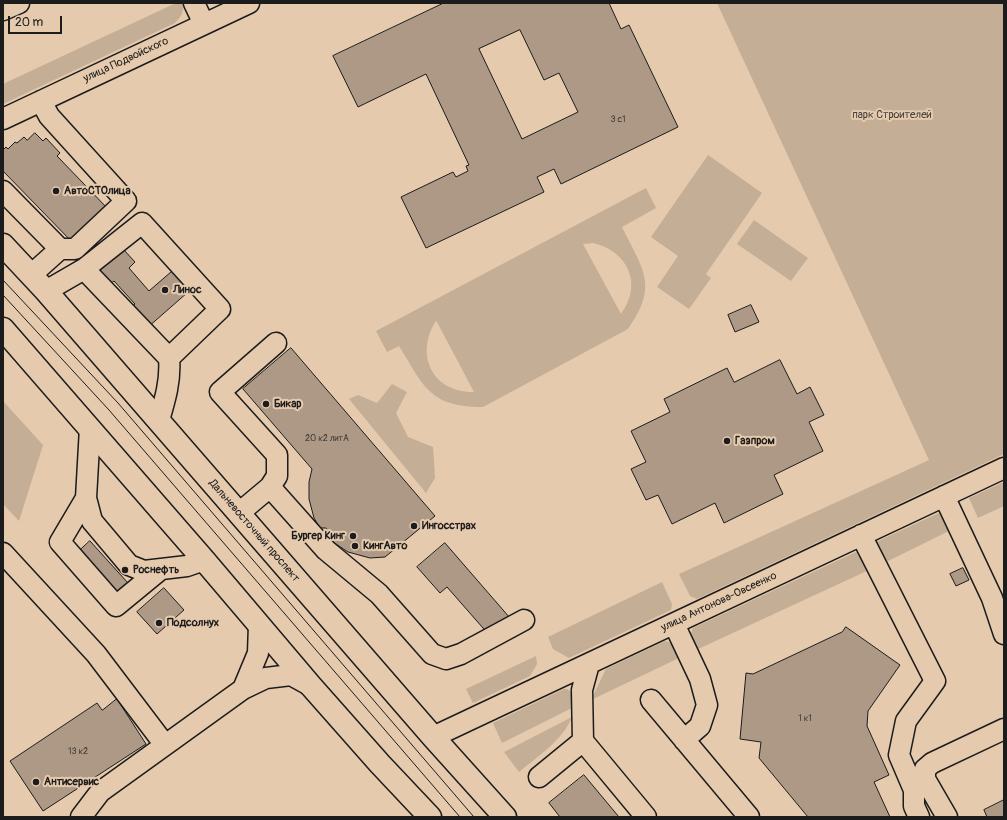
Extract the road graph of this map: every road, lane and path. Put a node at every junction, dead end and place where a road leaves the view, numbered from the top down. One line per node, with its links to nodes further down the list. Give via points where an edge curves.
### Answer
1 (19, 3): 4 (street)
2 (194, 3): 5 (street)
3 (249, 3): 5 (street, улица Подвойского)
4 (3, 10)
5 (204, 24): 6 (street, улица Подвойского)
6 (41, 101): 7 (street, улица Подвойского); 10 (street, via 49,116 126,201 76,249)
7 (3, 119)
8 (3, 191): 10 (street)
9 (3, 245): 12 (main road, Дальневосточный проспект)
10 (60, 250): 12 (street)
11 (84, 269): 13 (street); 16 (street); 16 (street, via 142,223 220,309)
12 (31, 275): 13 (main road, Дальневосточный проспект)
13 (46, 291): 17 (main road, Дальневосточный проспект)
14 (3, 329): 18 (main road)
15 (276, 343): 20 (street, via 220,392 277,456 277,476)
16 (169, 358): 17 (street, via 168,392)
17 (159, 420): 23 (main road, Дальневосточный проспект)
18 (90, 428): 22 (street); 26 (main road)
19 (1004, 468): 21 (street, улица Антонова-Овсеенко)
20 (270, 487): 23 (street); 28 (street, via 326,550 379,594 432,654 446,659 461,654)
21 (944, 496): 24 (street, улица Антонова-Овсеенко); 31 (street, via 992,598)
22 (86, 498): 27 (street, via 92,521 129,564 144,571); 27 (street, via 60,542 116,606)
23 (239, 513): 37 (main road, Дальневосточный проспект)
24 (861, 535): 29 (street, улица Антонова-Овсеенко); 47 (street, via 935,681 906,721 899,756 914,790 914,806)
25 (3, 553): 40 (street, via 96,654)
26 (204, 560): 27 (street, via 187,566); 30 (main road)
27 (161, 569)
28 (524, 620)
29 (674, 624): 32 (street, улица Антонова-Овсеенко); 38 (street, via 700,679 707,706 700,726)
30 (259, 625): 33 (main road); 34 (street, via 258,653)
31 (1004, 634)
32 (589, 664): 37 (street, улица Антонова-Овсеенко); 39 (street, via 582,690)
33 (311, 686): 34 (street, via 291,675 266,678); 44 (main road)
34 (243, 689): 40 (street)
35 (651, 700): 38 (street)
36 (1004, 729): 48 (street, via 932,763 925,769 925,779)
37 (433, 737): 45 (main road, Дальневосточный проспект)
38 (684, 740): 46 (street)
39 (583, 741): 41 (street); 42 (street)
40 (165, 745): 43 (street, via 100,792)
41 (539, 777)
42 (641, 815)
43 (81, 817)
44 (430, 817)
45 (505, 817)
46 (749, 817)
47 (919, 817)
48 (947, 817)

